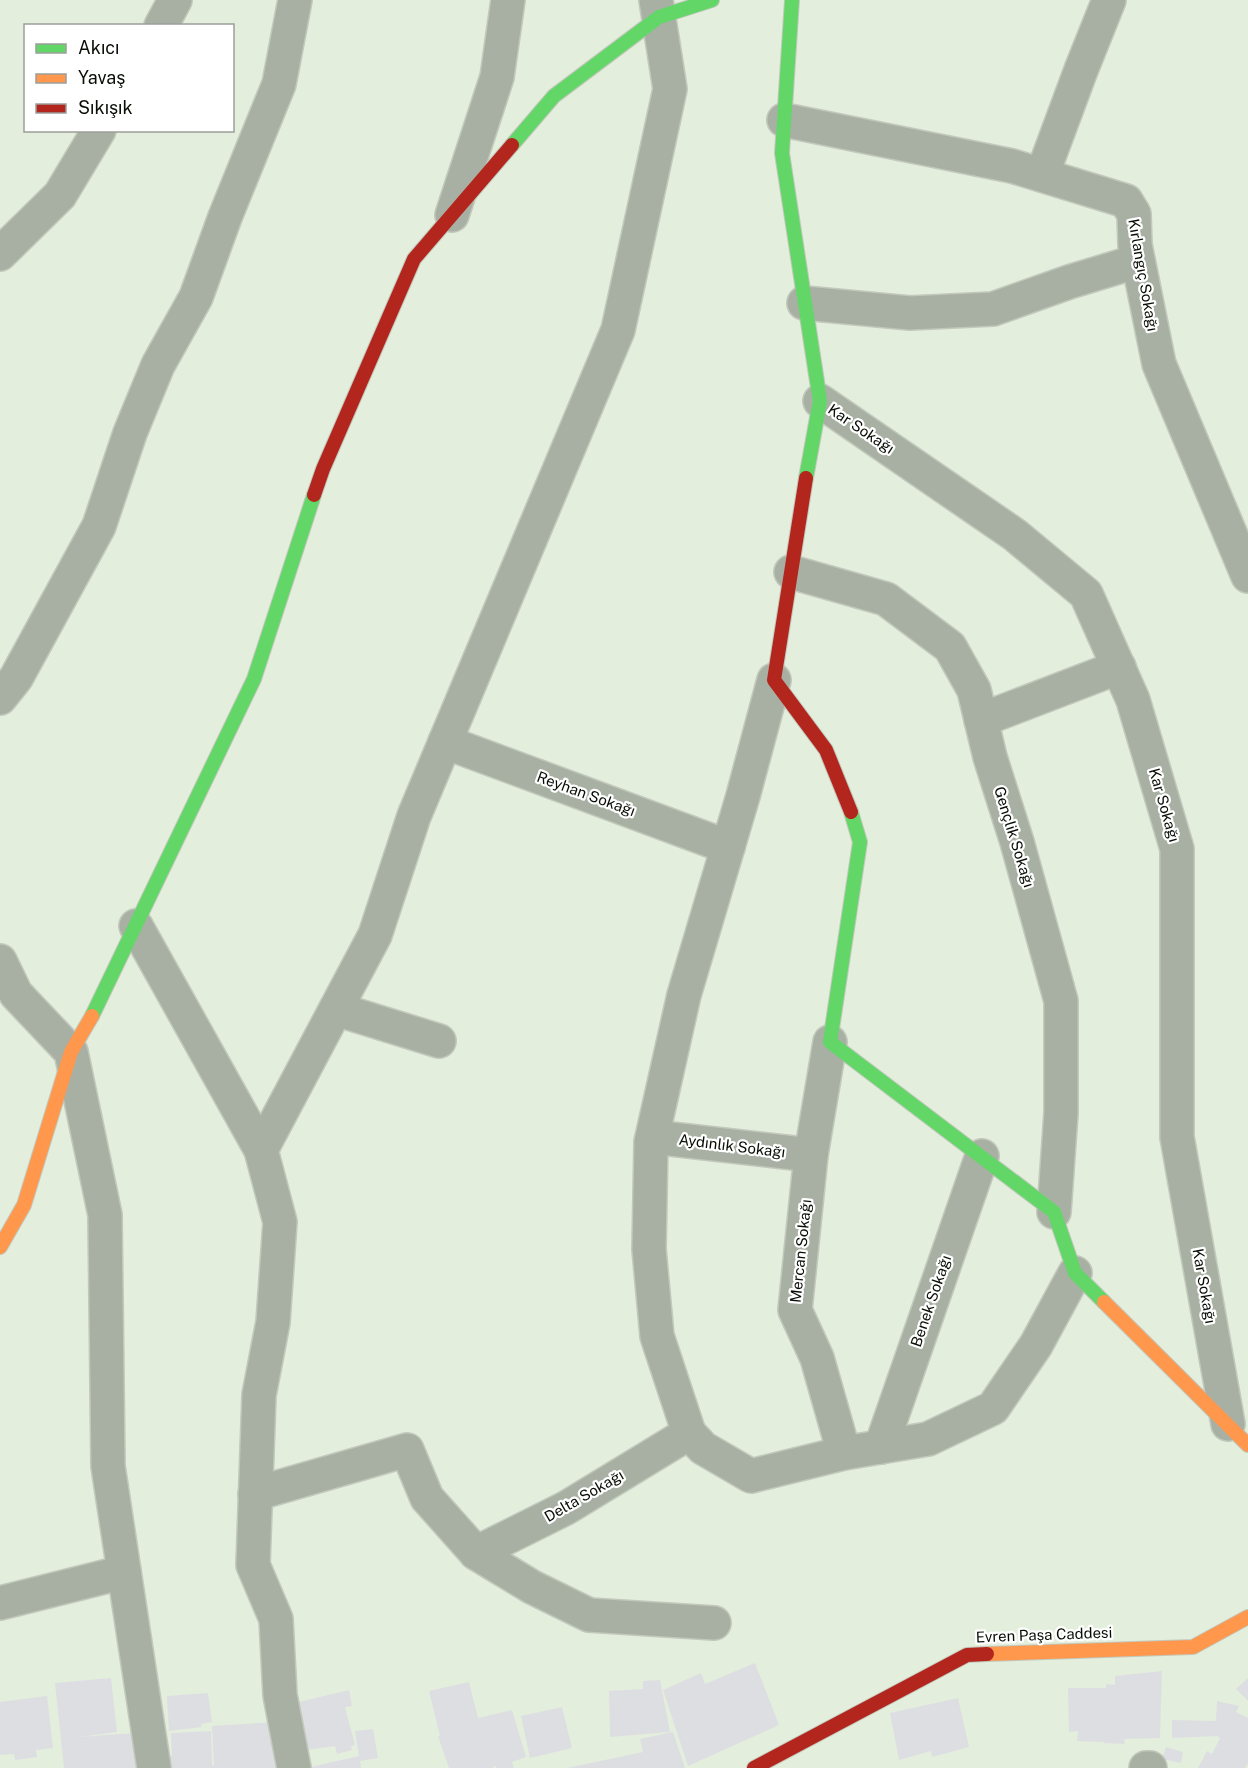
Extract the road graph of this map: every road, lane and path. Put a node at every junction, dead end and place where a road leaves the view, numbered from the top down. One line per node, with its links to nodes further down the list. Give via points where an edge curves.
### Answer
1 (175, 0): 8 (street)
2 (295, 0): 21 (street, via 279,84 196,297 158,365 99,526 16,678)
3 (508, 0): 12 (street, via 497,77)
4 (712, 0): 7 (street)
5 (792, 0): 9 (street)
6 (1109, 0): 11 (street)
7 (657, 9): 12 (street, via 554,96); 23 (street, via 670,89 618,330)
8 (162, 24)
9 (784, 120): 11 (street, Kırlangıç Sokağı, via 1012,166); 15 (street, via 782,153)
10 (98, 132): 13 (street, via 60,195)
11 (1042, 176): 14 (street, Kırlangıç Sokağı, via 1126,201 1134,214)
12 (452, 215): 25 (street, via 414,259 322,469 254,679)
13 (0, 254)
14 (1138, 261): 15 (street, via 993,309 910,313); 18 (street, Kırlangıç Sokağı, via 1159,364)
15 (804, 303): 16 (street)
16 (820, 401): 17 (street); 19 (street, Kar Sokağı, via 1015,535 1086,594)
17 (791, 572): 20 (street); 22 (street, Gençlik Sokağı, via 886,599 950,647 974,690)
18 (1248, 576)
19 (1119, 667): 22 (street); 39 (street, Kar Sokağı, via 1133,700 1177,849 1177,1137)
20 (774, 680): 24 (street); 29 (street, via 825,750 860,842)
21 (0, 698)
22 (981, 720): 35 (street, Gençlik Sokağı, via 1061,1001 1061,1113)
23 (445, 742): 24 (street, Reyhan Sokağı); 27 (street, via 414,816 375,935)
24 (728, 847): 31 (street, via 684,996)
25 (136, 926): 30 (street); 32 (street)
26 (0, 961): 30 (street, via 16,994)
27 (336, 1009): 28 (street); 32 (street)
28 (439, 1041)
29 (830, 1042): 33 (street, Mercan Sokağı); 34 (street)
30 (72, 1052): 36 (street, via 24,1205); 44 (street, via 105,1215 108,1466)
31 (652, 1137): 33 (street, Aydınlık Sokağı); 38 (street, via 649,1249 657,1336)
32 (261, 1150): 42 (street, via 280,1222 273,1322 260,1395)
33 (811, 1155): 41 (street, Mercan Sokağı, via 795,1310 817,1358)
34 (982, 1156): 35 (street); 40 (street, Benek Sokağı)
35 (1054, 1212): 37 (street)
36 (0, 1247)
37 (1075, 1273): 39 (street); 40 (street, via 1036,1345 993,1408 928,1439)
38 (689, 1433): 41 (street, via 703,1449 751,1476); 43 (street, Delta Sokağı, via 567,1508)
39 (1238, 1435)
40 (881, 1447): 41 (street)
41 (844, 1453)
42 (255, 1494): 43 (street, via 407,1450 427,1498); 49 (street, via 253,1565 276,1619 280,1695)
43 (476, 1553): 47 (street, via 589,1615)
44 (124, 1572): 45 (street); 48 (street)
45 (0, 1603)
46 (1248, 1617): 50 (street, Evren Paşa Caddesi, via 1193,1647 967,1654)
47 (714, 1623)
48 (154, 1768)
49 (294, 1768)
50 (754, 1768)

